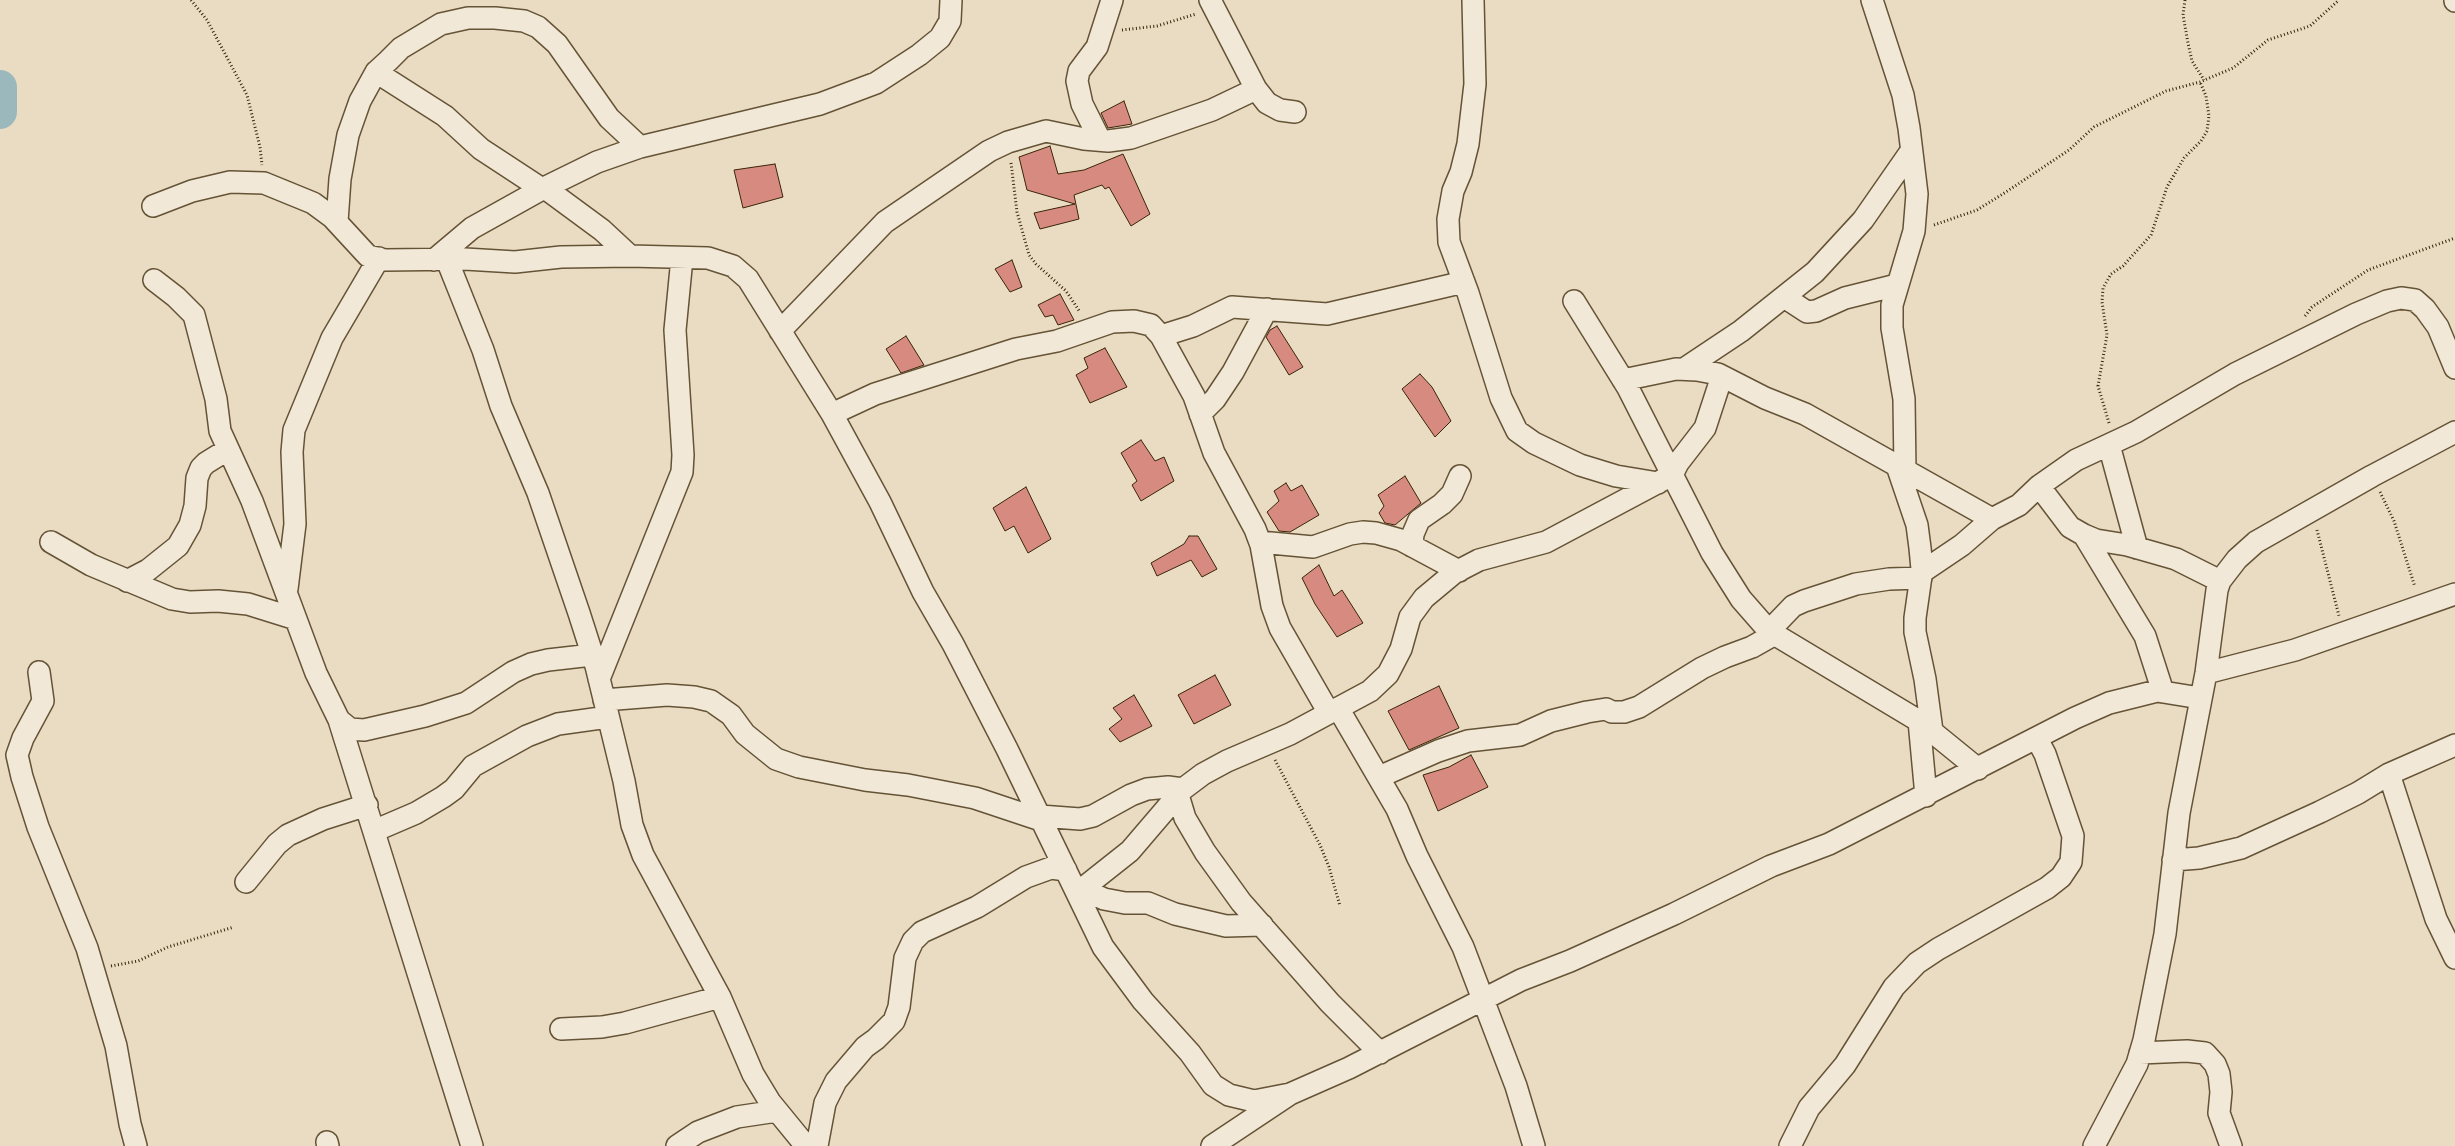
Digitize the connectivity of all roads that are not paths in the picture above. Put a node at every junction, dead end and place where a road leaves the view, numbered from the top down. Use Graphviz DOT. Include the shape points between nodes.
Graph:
graph roads {
  1 [pos="951,0"];
  2 [pos="1112,0"];
  3 [pos="1473,0"];
  4 [pos="1872,0"];
  5 [pos="1212,4"];
  6 [pos="376,72"];
  7 [pos="1256,89"];
  8 [pos="1295,112"];
  9 [pos="1100,140"];
  10 [pos="640,147"];
  11 [pos="1911,151"];
  12 [pos="544,188"];
  13 [pos="153,206"];
  14 [pos="337,222"];
  15 [pos="630,256"];
  16 [pos="378,258"];
  17 [pos="682,258"];
  18 [pos="440,260"];
  19 [pos="154,280"];
  20 [pos="1464,282"];
  21 [pos="1897,285"];
  22 [pos="1784,297"];
  23 [pos="1574,301"];
  24 [pos="1267,309"];
  25 [pos="780,331"];
  26 [pos="1162,336"];
  27 [pos="2455,368"];
  28 [pos="1684,369"];
  29 [pos="1722,376"];
  30 [pos="1623,380"];
  31 [pos="832,414"];
  32 [pos="1200,414"];
  33 [pos="2455,432"];
  34 [pos="2112,444"];
  35 [pos="227,450"];
  36 [pos="1901,469"];
  37 [pos="1460,476"];
  38 [pos="1665,479"];
  39 [pos="2039,486"];
  40 [pos="1992,519"];
  41 [pos="2084,535"];
  42 [pos="50,542"];
  43 [pos="1260,542"];
  44 [pos="1412,546"];
  45 [pos="2137,548"];
  46 [pos="1459,570"];
  47 [pos="1922,575"];
  48 [pos="127,581"];
  49 [pos="2220,581"];
  50 [pos="286,592"];
  51 [pos="2455,594"];
  52 [pos="296,619"];
  53 [pos="1772,632"];
  54 [pos="592,655"];
  55 [pos="39,672"];
  56 [pos="2206,673"];
  57 [pos="599,680"];
  58 [pos="2163,692"];
  59 [pos="2200,698"];
  60 [pos="606,709"];
  61 [pos="1334,711"];
  62 [pos="339,720"];
  63 [pos="1925,726"];
  64 [pos="2037,739"];
  65 [pos="2455,745"];
  66 [pos="1978,768"];
  67 [pos="2389,774"];
  68 [pos="1379,777"];
  69 [pos="1180,792"];
  70 [pos="1926,796"];
  71 [pos="367,806"];
  72 [pos="1041,818"];
  73 [pos="374,831"];
  74 [pos="2173,860"];
  75 [pos="1066,870"];
  76 [pos="246,882"];
  77 [pos="1080,891"];
  78 [pos="1262,925"];
  79 [pos="2455,958"];
  80 [pos="720,997"];
  81 [pos="1483,1000"];
  82 [pos="561,1029"];
  83 [pos="1380,1053"];
  84 [pos="2140,1053"];
  85 [pos="1290,1094"];
  86 [pos="777,1111"];
  87 [pos="136,1146"];
  88 [pos="472,1146"];
  89 [pos="678,1146"];
  90 [pos="806,1146"];
  91 [pos="817,1146"];
  92 [pos="1212,1146"];
  93 [pos="1534,1146"];
  94 [pos="1790,1146"];
  95 [pos="2094,1146"];
  96 [pos="2231,1146"];
  1 -- 10 [label="street" via="950,21 940,38 919,56 876,83 820,104"];
  2 -- 9 [label="street" via="1097,47 1079,71 1077,81 1082,104"];
  3 -- 20 [label="street" via="1475,84 1468,144 1448,219 1449,242"];
  4 -- 11 [label="street" via="1903,95"];
  5 -- 7 [label="street"];
  6 -- 10 [label="street" via="401,48 441,24 468,18 524,21 538,27 557,44 609,118"];
  6 -- 12 [label="street" via="445,116 481,148"];
  6 -- 14 [label="street" via="360,101 348,135"];
  7 -- 8 [label="street" via="1268,103 1280,110"];
  7 -- 9 [label="street" via="1212,110 1132,138"];
  9 -- 25 [label="street" via="1046,131 1008,142 972,161 884,222"];
  10 -- 12 [label="street" via="598,162"];
  11 -- 21 [label="street" via="1917,194 1914,231"];
  11 -- 22 [label="street" via="1843,243"];
  12 -- 15 [label="street" via="602,230"];
  12 -- 18 [label="street" via="472,228"];
  13 -- 14 [label="street" via="192,191 230,182 264,183 313,203"];
  14 -- 16 [label="street" via="368,256"];
  15 -- 17 [label="street"];
  15 -- 18 [label="street" via="561,257 515,262"];
  16 -- 18 [label="street"];
  16 -- 50 [label="street" via="332,338 298,414 292,452 295,524"];
  17 -- 25 [label="street" via="708,258 733,266 748,280"];
  17 -- 57 [label="street" via="675,330 682,472"];
  18 -- 54 [label="street" via="483,350 501,406 538,493"];
  19 -- 35 [label="street" via="194,315"];
  20 -- 24 [label="street" via="1327,314"];
  20 -- 38 [label="street" via="1501,398 1517,431 1580,465 1616,476"];
  21 -- 22 [label="street" via="1807,312"];
  21 -- 36 [label="street" via="1892,305 1892,328 1904,399"];
  22 -- 28 [label="street"];
  23 -- 30 [label="street"];
  24 -- 26 [label="street" via="1232,307 1193,326"];
  24 -- 32 [label="street" via="1237,365 1215,399"];
  25 -- 31 [label="street"];
  26 -- 31 [label="street" via="1151,325 1134,321 1112,322 875,394"];
  26 -- 32 [label="street"];
  27 -- 34 [label="street" via="2438,327 2425,309 2415,300 2386,301 2235,374"];
  28 -- 29 [label="street"];
  28 -- 30 [label="street"];
  29 -- 36 [label="street" via="1805,414"];
  29 -- 38 [label="street" via="1706,428"];
  30 -- 38 [label="street"];
  31 -- 72 [label="street"];
  32 -- 43 [label="street" via="1214,453"];
  33 -- 49 [label="street" via="2256,542"];
  34 -- 39 [label="street" via="2076,460"];
  34 -- 45 [label="street"];
  35 -- 48 [label="street" via="201,468 190,525 178,546 148,570"];
  35 -- 50 [label="street" via="252,501"];
  36 -- 40 [label="street"];
  36 -- 47 [label="street" via="1917,525"];
  37 -- 44 [label="street" via="1452,494 1419,520"];
  38 -- 46 [label="street" via="1546,542 1494,554"];
  38 -- 53 [label="street" via="1736,592"];
  39 -- 40 [label="street" via="2019,506"];
  39 -- 41 [label="street" via="2070,527"];
  40 -- 47 [label="street"];
  41 -- 45 [label="street"];
  41 -- 58 [label="street" via="2145,636"];
  42 -- 48 [label="street" via="91,566"];
  43 -- 44 [label="street" via="1313,547 1362,532 1401,540"];
  43 -- 61 [label="street" via="1272,606 1280,628"];
  44 -- 46 [label="street"];
  45 -- 49 [label="street" via="2176,558"];
  46 -- 61 [label="street" via="1424,598 1410,617 1401,649 1388,674 1370,692"];
  47 -- 53 [label="street" via="1856,584 1804,601 1793,606"];
  47 -- 63 [label="street" via="1915,618 1925,679"];
  48 -- 52 [label="street" via="172,599 248,604"];
  49 -- 56 [label="street"];
  50 -- 52 [label="street"];
  51 -- 56 [label="street" via="2295,650"];
  52 -- 62 [label="street" via="316,673"];
  53 -- 63 [label="street"];
  53 -- 68 [label="street" via="1752,647 1702,668 1639,707 1624,712 1587,712 1551,721 1520,735 1468,741 1438,750"];
  54 -- 57 [label="street"];
  54 -- 62 [label="street" via="530,664 466,703 425,716 364,730 350,729"];
  55 -- 87 [label="street" via="43,701 17,755 38,826 94,972 116,1046"];
  56 -- 59 [label="street"];
  57 -- 60 [label="street"];
  58 -- 59 [label="street"];
  58 -- 64 [label="street" via="2109,703"];
  59 -- 74 [label="street"];
  60 -- 72 [label="street" via="666,695 710,701 732,715 746,734 776,759 865,780 975,798"];
  60 -- 73 [label="street" via="527,736 473,766 454,789 442,797 416,813"];
  60 -- 80 [label="street" via="632,825 643,855"];
  61 -- 68 [label="street"];
  61 -- 69 [label="street" via="1219,765"];
  62 -- 71 [label="street"];
  63 -- 66 [label="street"];
  63 -- 70 [label="street"];
  64 -- 66 [label="street"];
  64 -- 94 [label="street" via="2073,836 2071,862 2061,877 2047,888 1917,963 1894,987 1845,1065 1809,1108"];
  65 -- 67 [label="street"];
  66 -- 70 [label="street"];
  67 -- 74 [label="street" via="2320,812 2241,848 2199,858"];
  67 -- 79 [label="street" via="2436,919"];
  68 -- 81 [label="street" via="1463,947"];
  69 -- 72 [label="street" via="1168,787 1147,789 1093,816"];
  69 -- 77 [label="street" via="1130,852"];
  69 -- 78 [label="street" via="1185,818 1205,852"];
  70 -- 81 [label="street" via="1829,844 1771,866 1674,914 1521,980"];
  71 -- 73 [label="street"];
  71 -- 76 [label="street" via="323,819 288,835"];
  72 -- 75 [label="street"];
  73 -- 88 [label="street"];
  74 -- 84 [label="street" via="2165,934"];
  75 -- 77 [label="street"];
  75 -- 91 [label="street" via="1051,868 1026,877 977,907 922,932 913,941 905,958 899,1007 894,1021 859,1053 836,1081 825,1103"];
  77 -- 78 [label="street" via="1124,903 1148,903 1175,914 1226,926"];
  77 -- 85 [label="street" via="1103,947 1213,1085 1230,1096 1254,1101"];
  78 -- 83 [label="street" via="1330,1003"];
  80 -- 82 [label="street" via="625,1024"];
  80 -- 86 [label="street" via="753,1074"];
  81 -- 83 [label="street"];
  81 -- 93 [label="street" via="1516,1086"];
  83 -- 85 [label="street"];
  84 -- 95 [label="street"];
  84 -- 96 [label="street" via="2187,1050 2205,1053 2219,1074 2219,1113"];
  85 -- 92 [label="street"];
  86 -- 89 [label="street" via="737,1117 698,1132"];
  86 -- 90 [label="street"];
}
